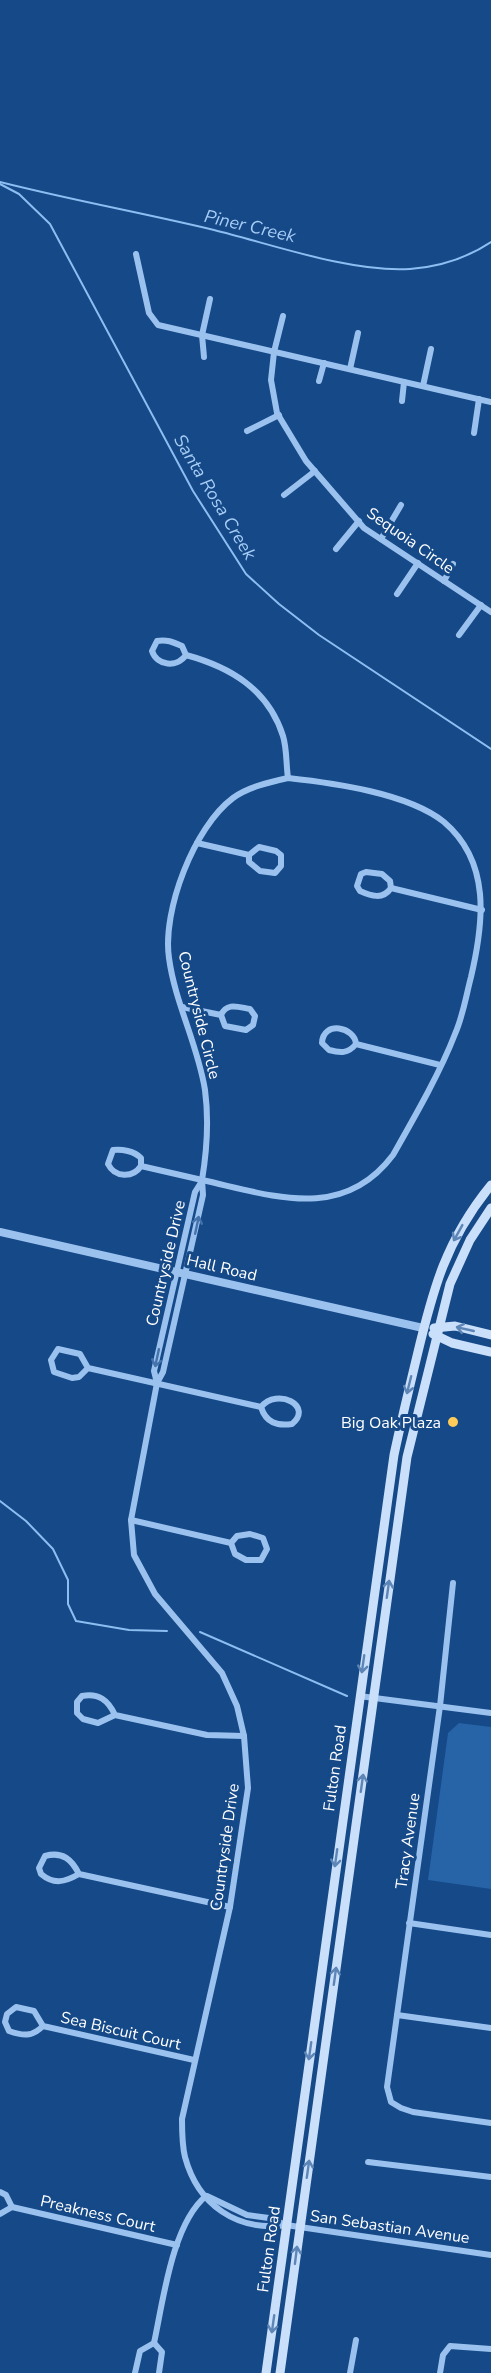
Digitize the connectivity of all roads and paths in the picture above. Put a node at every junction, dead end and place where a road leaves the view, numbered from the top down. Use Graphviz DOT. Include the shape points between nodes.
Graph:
graph roads {
  1 [pos="136,254"];
  2 [pos="210,299"];
  3 [pos="284,316"];
  4 [pos="358,333"];
  5 [pos="202,335"];
  6 [pos="430,349"];
  7 [pos="274,352"];
  8 [pos="204,357"];
  9 [pos="324,363"];
  10 [pos="350,369"];
  11 [pos="319,381"];
  12 [pos="404,381"];
  13 [pos="423,386"];
  14 [pos="479,399"];
  15 [pos="402,400"];
  16 [pos="491,402"];
  17 [pos="279,415"];
  18 [pos="247,431"];
  19 [pos="474,433"];
  20 [pos="315,471"];
  21 [pos="285,495"];
  22 [pos="401,505"];
  23 [pos="359,521"];
  24 [pos="381,539"];
  25 [pos="336,549"];
  26 [pos="418,563"];
  27 [pos="453,564"];
  28 [pos="444,581"];
  29 [pos="398,594"];
  30 [pos="481,605"];
  31 [pos="491,612"];
  32 [pos="459,635"];
  33 [pos="186,655"];
  34 [pos="288,778"];
  35 [pos="197,843"];
  36 [pos="249,855"];
  37 [pos="391,888"];
  38 [pos="482,910"];
  39 [pos="182,1007"];
  40 [pos="221,1015"];
  41 [pos="356,1044"];
  42 [pos="440,1065"];
  43 [pos="141,1166"];
  44 [pos="202,1180"];
  45 [pos="491,1185"];
  46 [pos="491,1208"];
  47 [pos="0,1232"];
  48 [pos="176,1272"];
  49 [pos="186,1274"];
  50 [pos="423,1328"];
  51 [pos="437,1331"];
  52 [pos="491,1335"];
  53 [pos="491,1352"];
  54 [pos="88,1368"];
  55 [pos="157,1383"];
  56 [pos="261,1407"];
  57 [pos="131,1520"];
  58 [pos="231,1543"];
  59 [pos="453,1582"];
  60 [pos="359,1696"];
  61 [pos="374,1698"];
  62 [pos="440,1706"];
  63 [pos="491,1713"];
  64 [pos="115,1715"];
  65 [pos="244,1736"];
  66 [pos="80,1874"];
  67 [pos="230,1907"];
  68 [pos="409,1923"];
  69 [pos="491,1935"];
  70 [pos="397,2015"];
  71 [pos="43,2026"];
  72 [pos="491,2028"];
  73 [pos="194,2060"];
  74 [pos="491,2123"];
  75 [pos="368,2162"];
  76 [pos="491,2176"];
  77 [pos="0,2192"];
  78 [pos="206,2196"];
  79 [pos="12,2207"];
  80 [pos="0,2214"];
  81 [pos="247,2214"];
  82 [pos="244,2223"];
  83 [pos="286,2225"];
  84 [pos="300,2227"];
  85 [pos="177,2245"];
  86 [pos="491,2255"];
  87 [pos="356,2340"];
  88 [pos="154,2343"];
  89 [pos="491,2349"];
  90 [pos="135,2373"];
  91 [pos="159,2373"];
  92 [pos="266,2373"];
  93 [pos="280,2373"];
  94 [pos="350,2373"];
  95 [pos="440,2373"];
  1 -- 5 [label="street" via="149,313 158,325"];
  2 -- 5 [label="street"];
  3 -- 7 [label="street, Sequoia Circle"];
  4 -- 10 [label="street"];
  5 -- 7 [label="street"];
  5 -- 8 [label="street"];
  6 -- 13 [label="street"];
  7 -- 9 [label="street"];
  7 -- 17 [label="street, Sequoia Circle" via="271,380"];
  9 -- 10 [label="street"];
  9 -- 11 [label="street"];
  10 -- 12 [label="street"];
  12 -- 13 [label="street"];
  12 -- 15 [label="street"];
  13 -- 14 [label="street"];
  14 -- 16 [label="street"];
  14 -- 19 [label="street"];
  17 -- 18 [label="street"];
  17 -- 20 [label="street, Sequoia Circle"];
  20 -- 21 [label="street"];
  20 -- 23 [label="street, Sequoia Circle"];
  22 -- 24 [label="street"];
  23 -- 24 [label="street, Sequoia Circle"];
  23 -- 25 [label="street"];
  24 -- 26 [label="street, Sequoia Circle"];
  26 -- 28 [label="street, Sequoia Circle"];
  26 -- 29 [label="street"];
  27 -- 28 [label="street"];
  28 -- 30 [label="street, Sequoia Circle"];
  30 -- 31 [label="street, Sequoia Circle"];
  30 -- 32 [label="street"];
  33 -- 33 [label="street" via="182,646 164,639 157,641 152,651 160,662 173,664"];
  33 -- 34 [label="street" via="227,669 267,704 283,737"];
  34 -- 35 [label="street, Countryside Circle" via="233,798 216,814"];
  34 -- 38 [label="street, Countryside Circle" via="411,802 444,822 469,851 483,896"];
  35 -- 36 [label="street"];
  35 -- 39 [label="street, Countryside Circle" via="179,885 168,933 168,956"];
  36 -- 36 [label="street" via="249,862 260,871 275,873 283,861 276,851 259,847"];
  37 -- 37 [label="street" via="386,876 366,872 361,874 357,886 360,891 381,897"];
  37 -- 38 [label="street"];
  38 -- 42 [label="street, Countryside Circle" via="481,936 466,997 456,1032"];
  39 -- 40 [label="street"];
  39 -- 44 [label="street, Countryside Circle" via="204,1088 208,1119"];
  40 -- 40 [label="street" via="225,1026 246,1030 253,1025 255,1016 250,1009 229,1006"];
  41 -- 41 [label="street" via="350,1032 331,1029 322,1035 328,1050 344,1053"];
  41 -- 42 [label="street"];
  42 -- 44 [label="street, Countryside Circle" via="393,1155 377,1173 352,1188 307,1201"];
  43 -- 43 [label="street" via="137,1154 119,1149 113,1150 108,1164 117,1173 131,1175"];
  43 -- 44 [label="street"];
  44 -- 48 [label="street, Countryside Drive" via="195,1192"];
  49 -- 44 [label="street, Countryside Drive, one-way" via="203,1195"];
  45 -- 50 [label="main road, Fulton Road, one-way" via="448,1253"];
  46 -- 51 [label="main road, Fulton Road" via="459,1262"];
  47 -- 48 [label="street, Hall Road"];
  48 -- 49 [label="street, Hall Road"];
  48 -- 55 [label="street, Countryside Drive, one-way" via="154,1371"];
  49 -- 50 [label="street, Hall Road"];
  49 -- 55 [label="street, Countryside Drive"];
  50 -- 51 [label="main road"];
  50 -- 60 [label="main road, Fulton Road, one-way" via="391,1472"];
  52 -- 51 [label="main road, one-way" via="455,1326"];
  51 -- 53 [label="main road" via="452,1343"];
  61 -- 51 [label="main road, Fulton Road, one-way" via="404,1474"];
  54 -- 54 [label="street" via="80,1354 72,1351 58,1349 51,1360 54,1372 62,1376 79,1377"];
  54 -- 55 [label="street"];
  55 -- 56 [label="street"];
  55 -- 57 [label="street, Countryside Drive"];
  56 -- 56 [label="street" via="271,1422 292,1424 298,1415 296,1404 281,1399 271,1399"];
  57 -- 58 [label="street"];
  57 -- 65 [label="street, Countryside Drive" via="134,1555 155,1594 222,1673 237,1706"];
  58 -- 58 [label="street" via="238,1557 257,1562 265,1557 263,1538 237,1536"];
  59 -- 62 [label="street, Tracy Avenue"];
  60 -- 61 [label="street"];
  60 -- 83 [label="main road, Fulton Road, one-way"];
  61 -- 62 [label="street"];
  84 -- 61 [label="main road, Fulton Road, one-way"];
  62 -- 63 [label="street"];
  62 -- 68 [label="street, Tracy Avenue"];
  64 -- 64 [label="street" via="106,1700 97,1696 82,1696 77,1702 77,1713 83,1719 98,1723"];
  64 -- 65 [label="street" via="207,1735"];
  65 -- 67 [label="street, Countryside Drive" via="248,1788"];
  66 -- 66 [label="street" via="66,1856 45,1856 39,1868 46,1879 58,1882"];
  66 -- 67 [label="street"];
  67 -- 73 [label="street, Countryside Drive"];
  68 -- 69 [label="street"];
  68 -- 70 [label="street, Tracy Avenue"];
  70 -- 72 [label="street"];
  70 -- 74 [label="street, Tracy Avenue" via="387,2087 391,2102 413,2112"];
  71 -- 71 [label="street, Sea Biscuit Court" via="34,2011 16,2007 7,2014 5,2022 9,2031 26,2036"];
  71 -- 73 [label="street, Sea Biscuit Court"];
  73 -- 78 [label="street, Countryside Drive" via="182,2119 184,2155"];
  75 -- 76 [label="street"];
  77 -- 79 [label="street"];
  78 -- 81 [label="street"];
  78 -- 82 [label="street, Countryside Drive" via="221,2213"];
  78 -- 85 [label="street" via="188,2216"];
  79 -- 80 [label="street"];
  79 -- 85 [label="street, Preakness Court"];
  81 -- 82 [label="street"];
  81 -- 83 [label="street"];
  82 -- 83 [label="street, Countryside Drive"];
  83 -- 84 [label="street, San Sebastian Avenue"];
  83 -- 92 [label="main road, Fulton Road, one-way"];
  84 -- 86 [label="street, San Sebastian Avenue"];
  93 -- 84 [label="main road, Fulton Road, one-way"];
  85 -- 88 [label="street"];
  87 -- 94 [label="street"];
  88 -- 90 [label="street" via="140,2351"];
  88 -- 91 [label="street" via="162,2352"];
  89 -- 95 [label="street" via="450,2346 443,2355"];
}
